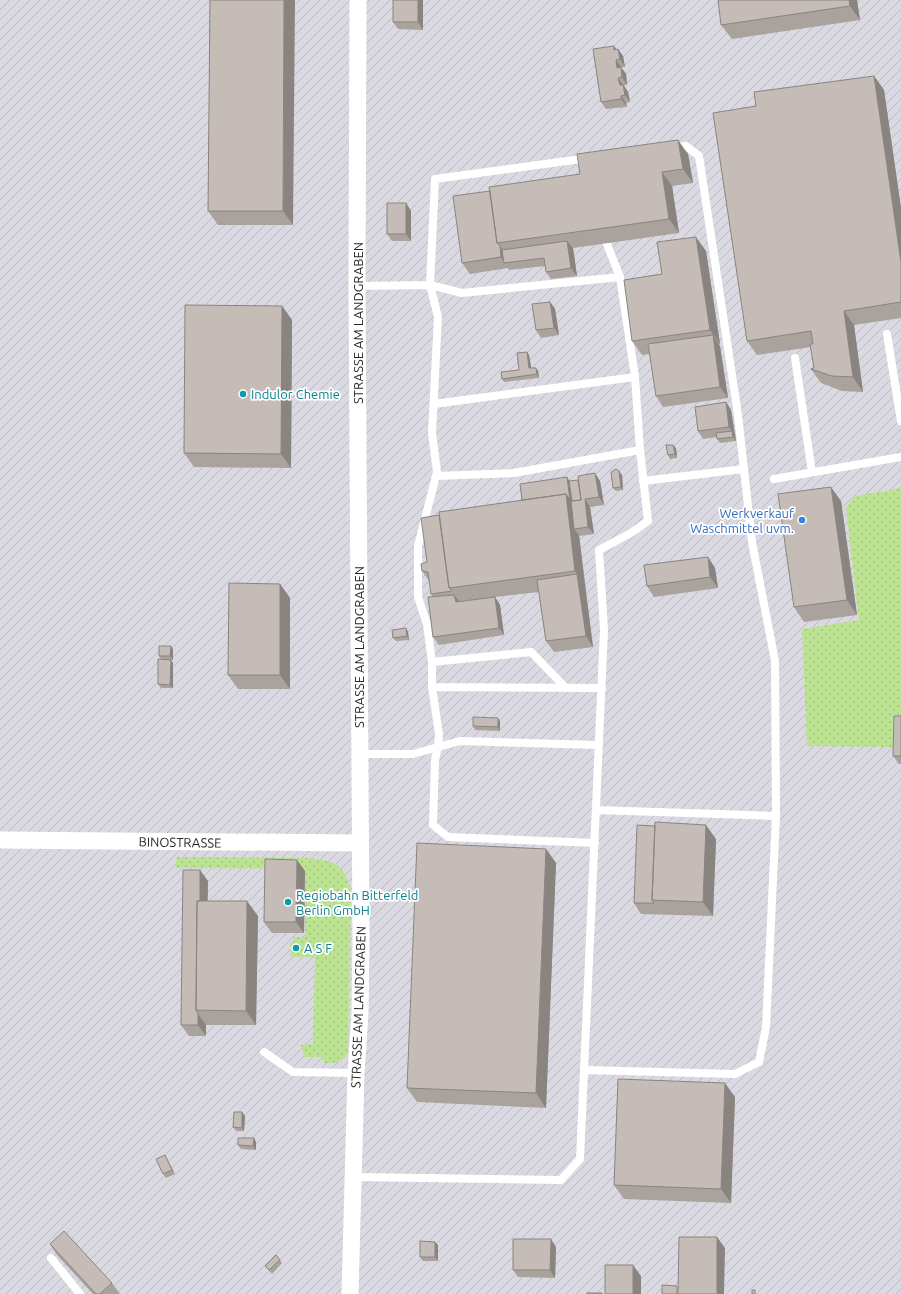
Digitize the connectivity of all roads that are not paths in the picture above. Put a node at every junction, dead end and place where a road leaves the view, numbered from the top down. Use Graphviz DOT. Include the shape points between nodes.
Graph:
graph roads {
  1 [pos="358,0"];
  2 [pos="663,149"];
  3 [pos="600,157"];
  4 [pos="598,223"];
  5 [pos="620,277"];
  6 [pos="430,285"];
  7 [pos="357,286"];
  8 [pos="887,334"];
  9 [pos="794,358"];
  10 [pos="635,377"];
  11 [pos="434,404"];
  12 [pos="901,421"];
  13 [pos="640,450"];
  14 [pos="901,457"];
  15 [pos="744,469"];
  16 [pos="812,472"];
  17 [pos="436,476"];
  18 [pos="774,478"];
  19 [pos="644,481"];
  20 [pos="432,662"];
  21 [pos="432,687"];
  22 [pos="566,688"];
  23 [pos="602,688"];
  24 [pos="599,745"];
  25 [pos="438,747"];
  26 [pos="359,754"];
  27 [pos="596,810"];
  28 [pos="776,816"];
  29 [pos="0,840"];
  30 [pos="595,842"];
  31 [pos="359,843"];
  32 [pos="264,1052"];
  33 [pos="584,1070"];
  34 [pos="356,1072"];
  35 [pos="353,1177"];
  36 [pos="51,1258"];
  37 [pos="80,1294"];
  38 [pos="350,1294"];
  1 -- 7 [label="street, STRASSE AM LANDGRABEN"];
  2 -- 15 [label="lane" via="686,146 699,156"];
  3 -- 6 [label="lane" via="585,163 435,179"];
  4 -- 5 [label="lane"];
  5 -- 6 [label="lane" via="462,293"];
  5 -- 10 [label="lane"];
  6 -- 7 [label="lane"];
  6 -- 11 [label="lane" via="438,317"];
  7 -- 26 [label="street, STRASSE AM LANDGRABEN"];
  8 -- 12 [label="lane"];
  9 -- 16 [label="lane"];
  10 -- 11 [label="lane"];
  10 -- 13 [label="lane"];
  11 -- 17 [label="lane" via="432,433"];
  13 -- 17 [label="lane" via="514,473"];
  13 -- 19 [label="lane"];
  14 -- 16 [label="lane"];
  15 -- 19 [label="lane"];
  15 -- 28 [label="lane" via="752,542 775,661"];
  16 -- 18 [label="lane"];
  17 -- 20 [label="lane" via="418,546 418,597 427,624"];
  19 -- 23 [label="lane" via="648,520 631,533 599,550 604,630"];
  20 -- 21 [label="lane"];
  20 -- 22 [label="lane" via="531,652"];
  21 -- 22 [label="lane"];
  21 -- 25 [label="lane" via="439,734"];
  22 -- 23 [label="lane"];
  23 -- 24 [label="lane"];
  24 -- 25 [label="lane" via="460,741"];
  24 -- 27 [label="lane"];
  25 -- 26 [label="lane" via="413,754"];
  25 -- 30 [label="lane" via="435,760 433,825 448,837"];
  26 -- 31 [label="street, STRASSE AM LANDGRABEN"];
  27 -- 28 [label="lane"];
  27 -- 30 [label="lane"];
  28 -- 33 [label="lane" via="766,1027 759,1062 735,1074"];
  29 -- 31 [label="street, BINOSTRASSE"];
  30 -- 33 [label="lane"];
  31 -- 34 [label="street, STRASSE AM LANDGRABEN" via="360,1014"];
  32 -- 34 [label="lane" via="293,1072"];
  33 -- 35 [label="lane" via="580,1159 561,1180"];
  34 -- 35 [label="street, STRASSE AM LANDGRABEN"];
  35 -- 38 [label="street, STRASSE AM LANDGRABEN"];
  36 -- 37 [label="lane"];
}
